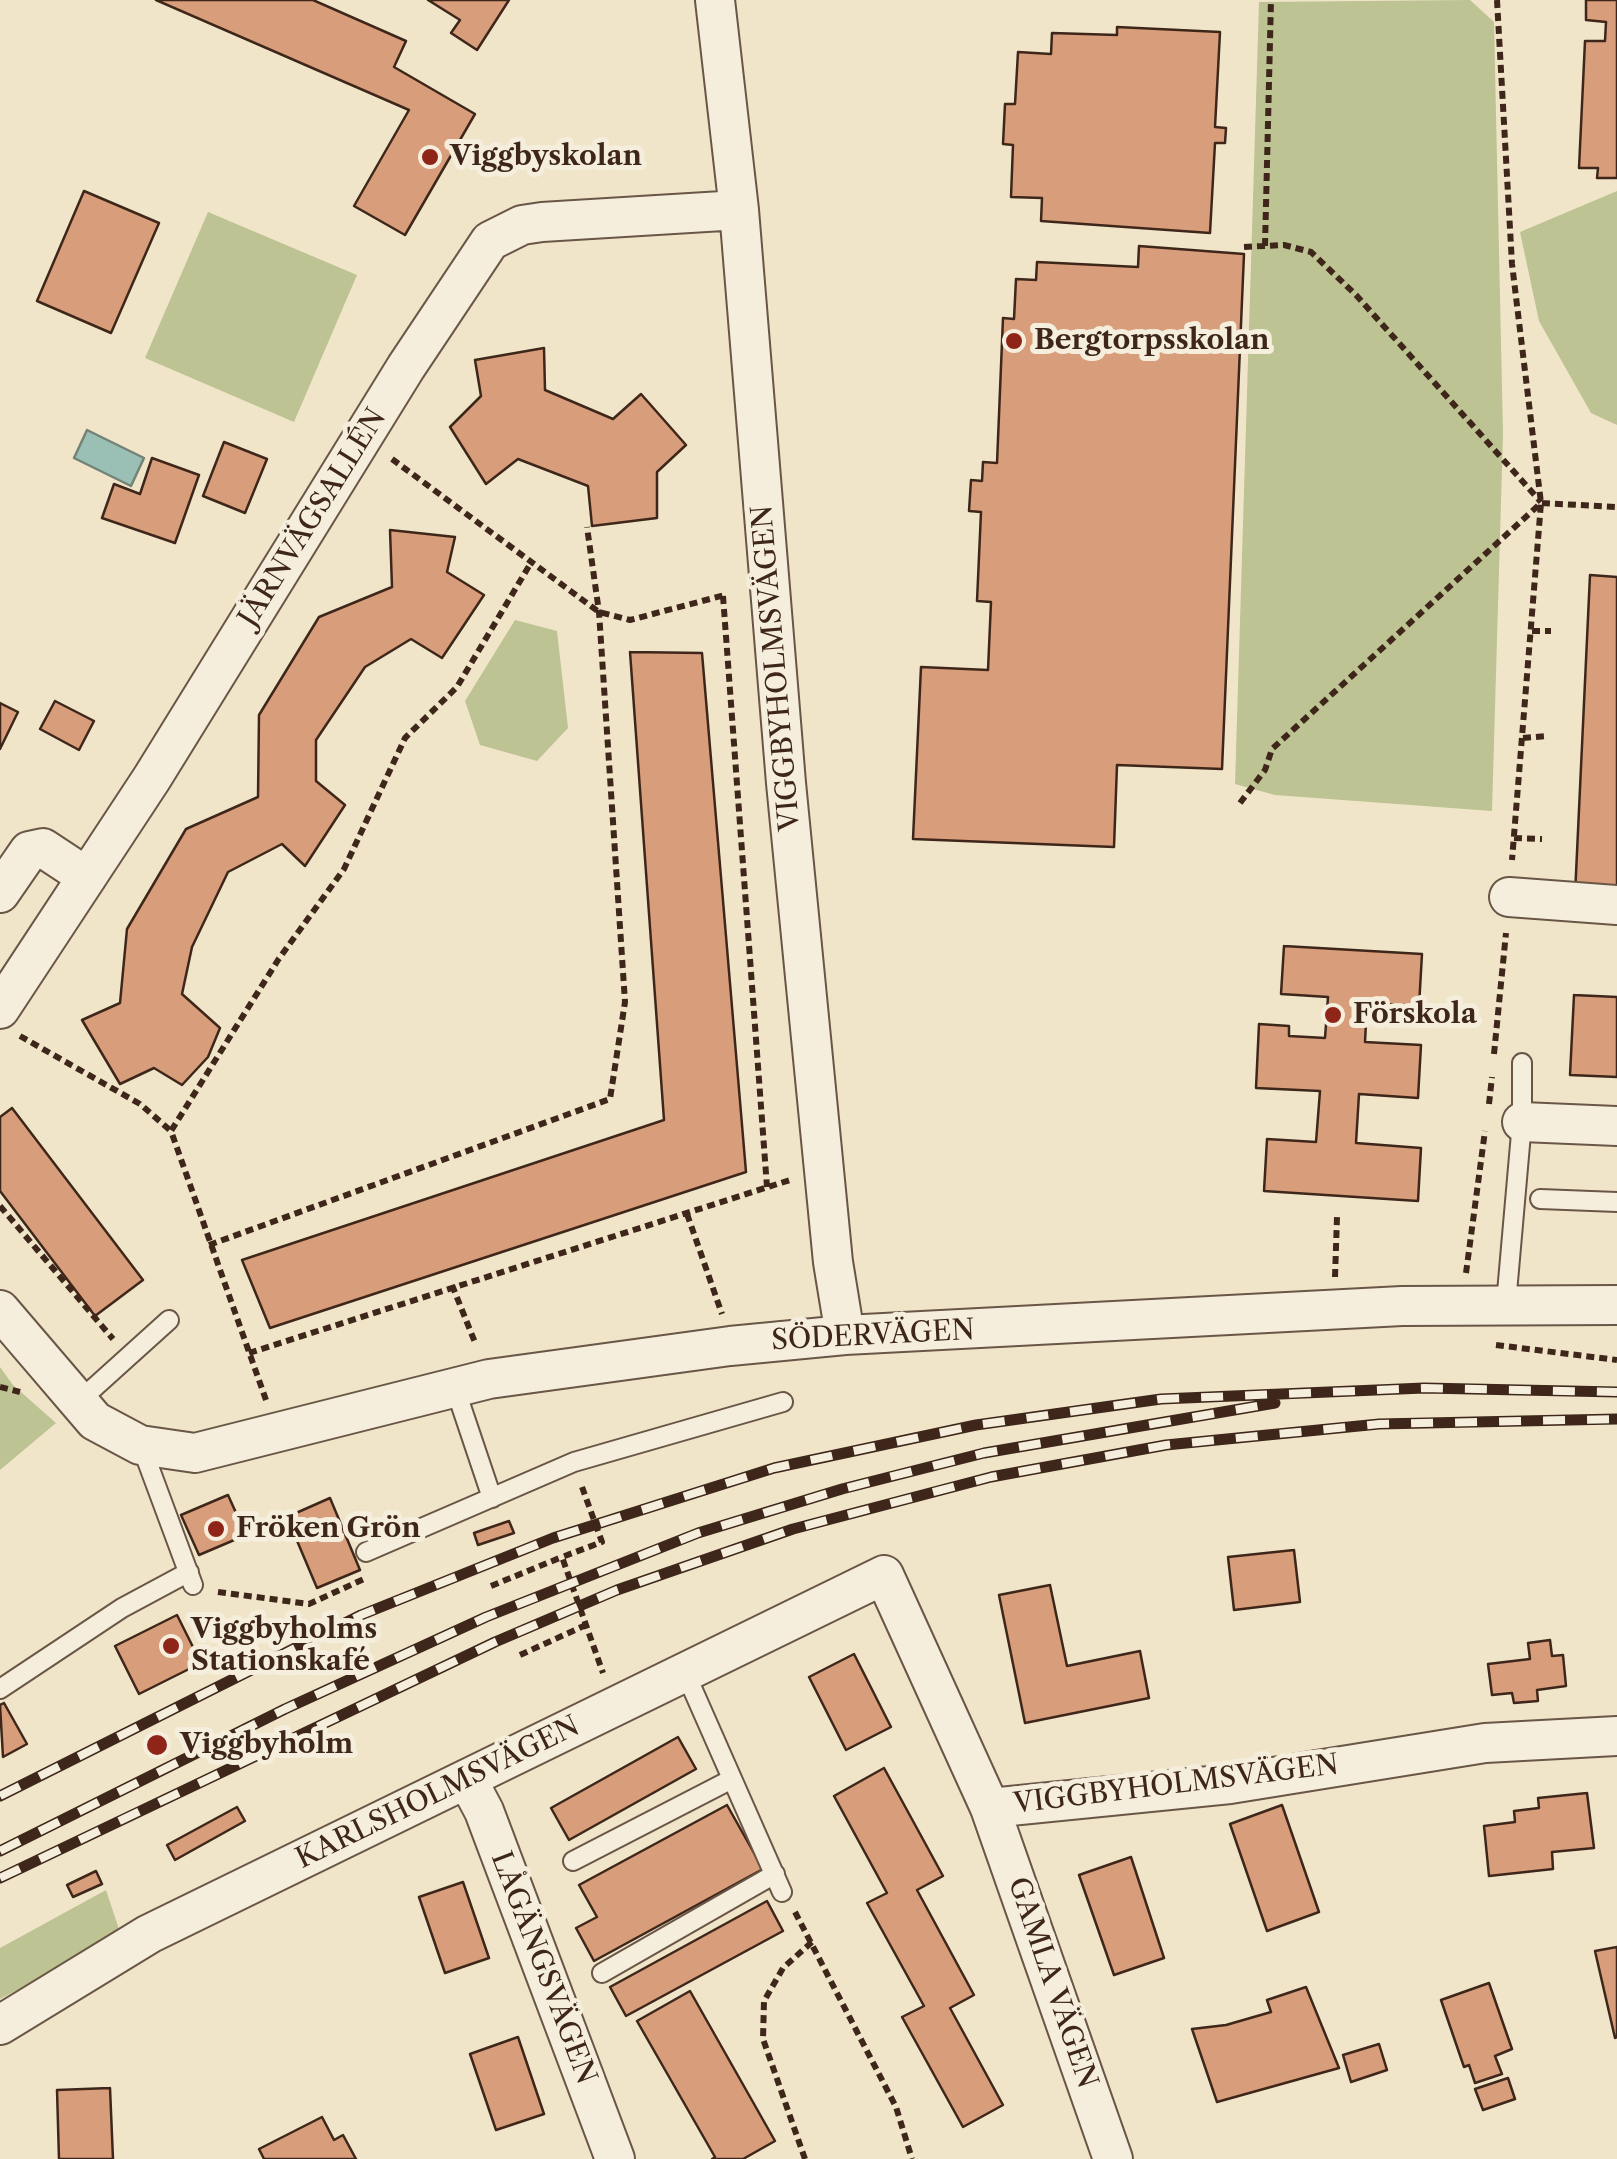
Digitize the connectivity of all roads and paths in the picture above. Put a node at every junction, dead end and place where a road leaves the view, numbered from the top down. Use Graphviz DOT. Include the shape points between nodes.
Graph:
graph roads {
  1 [pos="715,0"];
  2 [pos="1271,0"];
  3 [pos="1498,0"];
  4 [pos="739,210"];
  5 [pos="1265,246"];
  6 [pos="1244,247"];
  7 [pos="364,438"];
  8 [pos="1542,503"];
  9 [pos="1617,507"];
  10 [pos="588,527"];
  11 [pos="532,561"];
  12 [pos="768,579"];
  13 [pos="723,596"];
  14 [pos="599,612"];
  15 [pos="1534,615"];
  16 [pos="1532,631"];
  17 [pos="1551,631"];
  18 [pos="1546,736"];
  19 [pos="1523,738"];
  20 [pos="1240,804"];
  21 [pos="1514,838"];
  22 [pos="1542,839"];
  23 [pos="87,877"];
  24 [pos="0,893"];
  25 [pos="1509,898"];
  26 [pos="1617,905"];
  27 [pos="8,1022"];
  28 [pos="1522,1063"];
  29 [pos="1505,1119"];
  30 [pos="1617,1126"];
  31 [pos="170,1131"];
  32 [pos="824,1170"];
  33 [pos="767,1187"];
  34 [pos="1540,1199"];
  35 [pos="1617,1202"];
  36 [pos="0,1206"];
  37 [pos="1337,1217"];
  38 [pos="208,1245"];
  39 [pos="1336,1278"];
  40 [pos="452,1285"];
  41 [pos="1506,1304"];
  42 [pos="1462,1305"];
  43 [pos="1617,1305"];
  44 [pos="0,1310"];
  45 [pos="169,1320"];
  46 [pos="845,1335"];
  47 [pos="1493,1345"];
  48 [pos="248,1353"];
  49 [pos="127,1356"];
  50 [pos="1617,1360"];
  51 [pos="472,1383"];
  52 [pos="77,1402"];
  53 [pos="783,1402"];
  54 [pos="278,1432"];
  55 [pos="140,1445"];
  56 [pos="574,1462"];
  57 [pos="492,1498"];
  58 [pos="366,1552"];
  59 [pos="562,1557"];
  60 [pos="884,1574"];
  61 [pos="191,1579"];
  62 [pos="491,1586"];
  63 [pos="586,1625"];
  64 [pos="520,1655"];
  65 [pos="685,1672"];
  66 [pos="603,1673"];
  67 [pos="0,1689"];
  68 [pos="1617,1736"];
  69 [pos="467,1779"];
  70 [pos="732,1779"];
  71 [pos="990,1808"];
  72 [pos="573,1861"];
  73 [pos="778,1883"];
  74 [pos="813,1941"];
  75 [pos="602,1973"];
  76 [pos="0,2024"];
  77 [pos="616,2159"];
  78 [pos="806,2159"];
  79 [pos="912,2159"];
  80 [pos="1113,2159"];
  1 -- 4 [label="street, VIGGBYHOLMSVÄGEN"];
  2 -- 5 [label="path"];
  3 -- 8 [label="path" via="1512,264"];
  4 -- 7 [label="street, JÄRNVÄGSALLÉN" via="542,222 490,241"];
  4 -- 12 [label="street, VIGGBYHOLMSVÄGEN"];
  5 -- 6 [label="path"];
  5 -- 8 [label="path" via="1311,252"];
  7 -- 11 [label="path"];
  7 -- 23 [label="street, JÄRNVÄGSALLÉN"];
  8 -- 9 [label="path"];
  8 -- 15 [label="path"];
  8 -- 20 [label="path" via="1272,749"];
  10 -- 14 [label="path"];
  11 -- 14 [label="path"];
  11 -- 31 [label="path" via="458,686 405,738 344,869"];
  12 -- 13 [label="path"];
  12 -- 32 [label="street, VIGGBYHOLMSVÄGEN"];
  13 -- 14 [label="path" via="630,620"];
  13 -- 33 [label="path"];
  14 -- 38 [label="path" via="625,1002 610,1099"];
  16 -- 17 [label="path"];
  18 -- 19 [label="path"];
  21 -- 22 [label="path"];
  23 -- 24 [label="street" via="43,848 29,850"];
  23 -- 27 [label="street, JÄRNVÄGSALLÉN"];
  25 -- 26 [label="street"];
  27 -- 31 [label="path" via="140,1104"];
  28 -- 29 [label="lane"];
  29 -- 30 [label="street"];
  29 -- 41 [label="lane"];
  29 -- 42 [label="path"];
  31 -- 38 [label="path"];
  32 -- 33 [label="path"];
  32 -- 46 [label="street, VIGGBYHOLMSVÄGEN"];
  33 -- 40 [label="path"];
  34 -- 35 [label="lane"];
  36 -- 49 [label="path"];
  37 -- 39 [label="path"];
  38 -- 48 [label="path"];
  40 -- 48 [label="path"];
  40 -- 51 [label="path"];
  41 -- 42 [label="street, SÖDERVÄGEN"];
  41 -- 43 [label="street, SÖDERVÄGEN"];
  42 -- 46 [label="street, SÖDERVÄGEN"];
  44 -- 52 [label="street, SÖDERVÄGEN"];
  45 -- 49 [label="lane"];
  46 -- 51 [label="street, SÖDERVÄGEN"];
  47 -- 50 [label="path"];
  48 -- 54 [label="path"];
  49 -- 52 [label="lane"];
  51 -- 54 [label="street, SÖDERVÄGEN"];
  51 -- 57 [label="lane"];
  52 -- 55 [label="street, SÖDERVÄGEN" via="95,1421"];
  53 -- 56 [label="lane"];
  54 -- 55 [label="street, SÖDERVÄGEN" via="195,1453"];
  55 -- 61 [label="lane"];
  56 -- 57 [label="lane"];
  56 -- 59 [label="path" via="602,1542"];
  57 -- 58 [label="lane"];
  58 -- 61 [label="path" via="367,1577 309,1604"];
  59 -- 62 [label="path"];
  59 -- 63 [label="path"];
  60 -- 65 [label="street, KARLSHOLMSVÄGEN"];
  60 -- 71 [label="street, VIGGBYHOLMSVÄGEN"];
  61 -- 67 [label="lane" via="122,1608"];
  63 -- 64 [label="path"];
  63 -- 66 [label="path"];
  65 -- 69 [label="street, KARLSHOLMSVÄGEN"];
  65 -- 70 [label="lane"];
  68 -- 71 [label="street, VIGGBYHOLMSVÄGEN" via="1485,1743 1230,1784"];
  69 -- 76 [label="street, KARLSHOLMSVÄGEN" via="149,1934"];
  69 -- 77 [label="street, LÅGÄNGSVÄGEN"];
  70 -- 72 [label="lane"];
  70 -- 73 [label="lane"];
  71 -- 80 [label="street, GAMLA VÄGEN"];
  73 -- 74 [label="path"];
  73 -- 75 [label="lane"];
  74 -- 78 [label="path" via="783,1968 764,2001 763,2039"];
  74 -- 79 [label="path" via="896,2107"];
}
